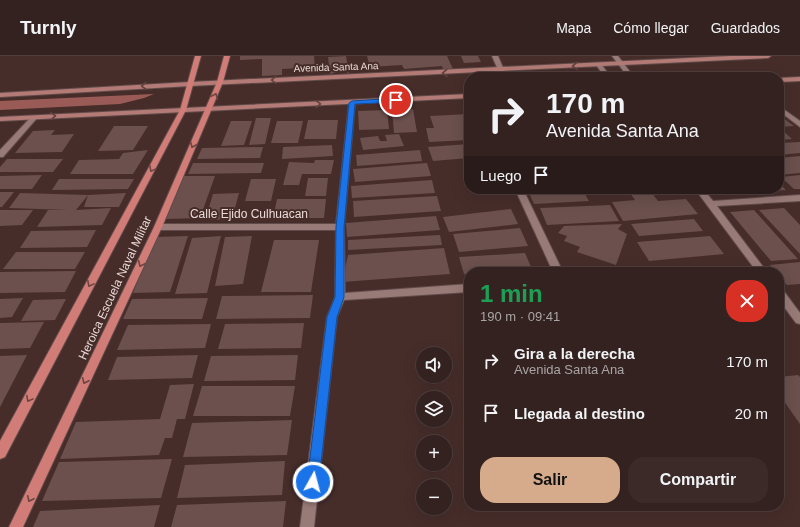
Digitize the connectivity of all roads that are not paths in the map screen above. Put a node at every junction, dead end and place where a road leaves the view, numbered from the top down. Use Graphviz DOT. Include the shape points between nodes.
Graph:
graph roads {
  1 [pos="198,56"];
  2 [pos="227,56"];
  3 [pos="496,56"];
  4 [pos="614,56"];
  5 [pos="751,56"];
  6 [pos="768,56"];
  7 [pos="621,64"];
  8 [pos="599,65"];
  9 [pos="502,70"];
  10 [pos="604,72"];
  11 [pos="627,72"];
  12 [pos="800,79"];
  13 [pos="784,80"];
  14 [pos="220,82"];
  15 [pos="190,84"];
  16 [pos="0,95"];
  17 [pos="464,96"];
  18 [pos="352,103"];
  19 [pos="209,109"];
  20 [pos="183,110"];
  21 [pos="784,112"];
  22 [pos="34,117"];
  23 [pos="0,119"];
  24 [pos="800,125"];
  25 [pos="0,154"];
  26 [pos="521,194"];
  27 [pos="703,194"];
  28 [pos="800,198"];
  29 [pos="711,204"];
  30 [pos="158,227"];
  31 [pos="340,227"];
  32 [pos="556,267"];
  33 [pos="759,267"];
  34 [pos="464,288"];
  35 [pos="340,297"];
  36 [pos="784,299"];
  37 [pos="800,320"];
  38 [pos="0,453"];
  39 [pos="16,527"];
  40 [pos="308,527"];
  1 -- 15 [label="main road, Heroica Escuela Naval Militar"];
  2 -- 14 [label="main road, Heroica Escuela Naval Militar"];
  3 -- 9 [label="street"];
  4 -- 7 [label="street"];
  5 -- 6 [label="main road, Avenida Santa Ana"];
  5 -- 7 [label="main road, Avenida Santa Ana"];
  7 -- 8 [label="main road, Avenida Santa Ana"];
  7 -- 11 [label="street"];
  8 -- 9 [label="main road, Avenida Santa Ana, one-way"];
  8 -- 10 [label="street"];
  9 -- 14 [label="main road, Avenida Santa Ana, one-way"];
  12 -- 13 [label="main road"];
  14 -- 15 [label="main road, Avenida Santa Ana"];
  19 -- 14 [label="main road, Heroica Escuela Naval Militar, one-way"];
  15 -- 16 [label="main road, Avenida Santa Ana, one-way"];
  15 -- 20 [label="main road, Heroica Escuela Naval Militar"];
  17 -- 18 [label="main road"];
  19 -- 18 [label="main road, one-way"];
  18 -- 31 [label="street"];
  19 -- 20 [label="main road"];
  19 -- 30 [label="main road, Heroica Escuela Naval Militar, one-way"];
  22 -- 20 [label="main road, one-way"];
  20 -- 38 [label="main road, Heroica Escuela Naval Militar, one-way"];
  21 -- 24 [label="street"];
  22 -- 23 [label="main road"];
  22 -- 25 [label="street"];
  26 -- 32 [label="street"];
  27 -- 29 [label="street"];
  28 -- 29 [label="street"];
  29 -- 33 [label="street"];
  30 -- 31 [label="street, Calle Ejido Culhuacan"];
  30 -- 39 [label="main road, Heroica Escuela Naval Militar, one-way"];
  31 -- 35 [label="street"];
  34 -- 35 [label="street"];
  35 -- 40 [label="street" via="332,317"];
  36 -- 37 [label="street"];
}
